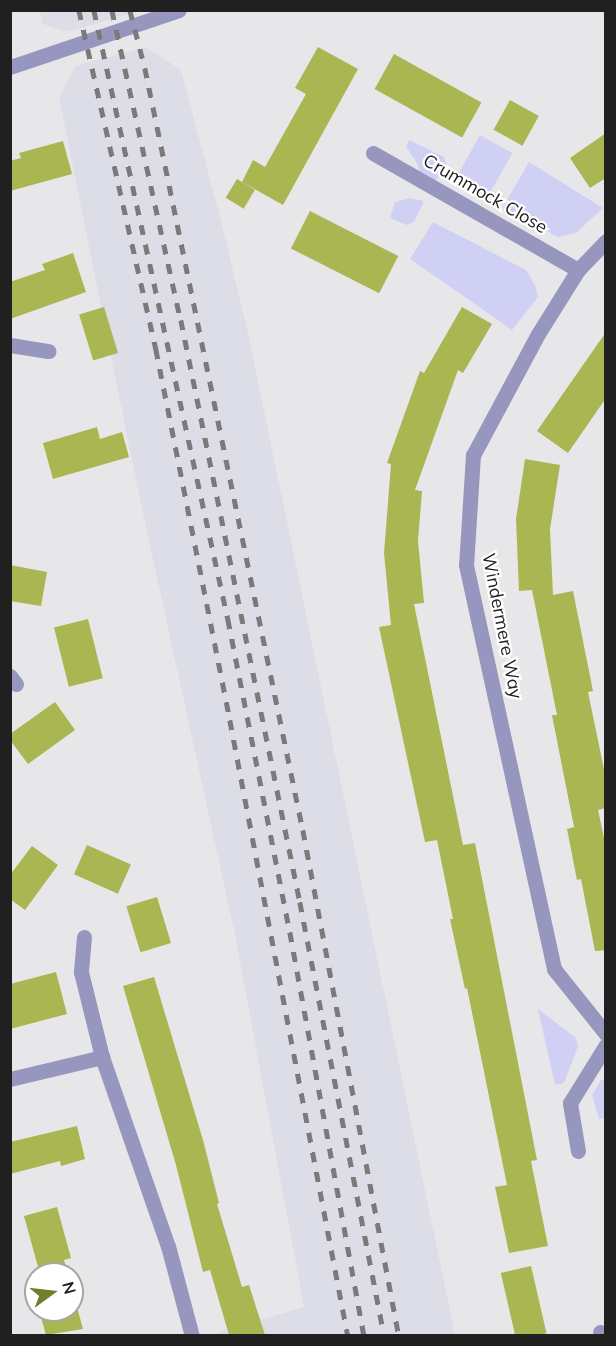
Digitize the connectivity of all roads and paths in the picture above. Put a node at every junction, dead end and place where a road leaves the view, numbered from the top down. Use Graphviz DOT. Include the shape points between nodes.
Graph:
graph roads {
  1 [pos="179,10"];
  2 [pos="10,67"];
  3 [pos="373,153"];
  4 [pos="606,241"];
  5 [pos="578,270"];
  6 [pos="10,345"];
  7 [pos="49,351"];
  8 [pos="84,937"];
  9 [pos="606,1034"];
  10 [pos="606,1045"];
  11 [pos="102,1057"];
  12 [pos="10,1079"];
  13 [pos="578,1151"];
  14 [pos="192,1335"];
  1 -- 2 [label="street"];
  3 -- 5 [label="street, Crummock Close"];
  4 -- 5 [label="street, Windermere Way"];
  5 -- 9 [label="street, Windermere Way" via="538,334 473,455 466,565 554,969"];
  6 -- 7 [label="street"];
  8 -- 11 [label="street" via="81,972"];
  10 -- 13 [label="street" via="570,1103"];
  11 -- 12 [label="street"];
  11 -- 14 [label="street" via="168,1246"];
}
